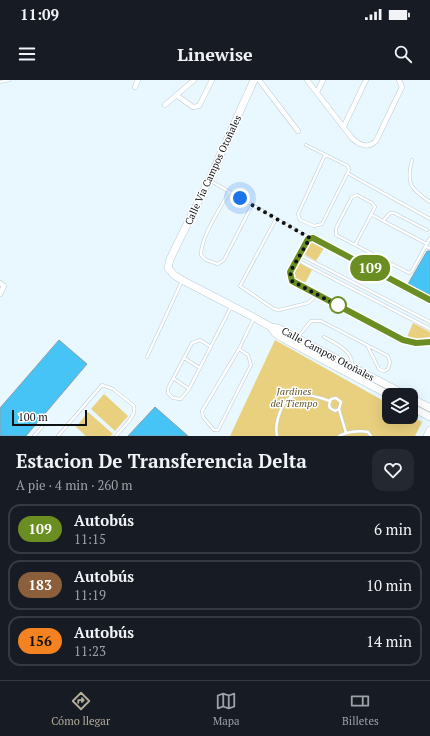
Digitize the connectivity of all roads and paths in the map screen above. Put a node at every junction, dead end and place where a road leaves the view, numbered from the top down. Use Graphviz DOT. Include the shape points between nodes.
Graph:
graph roads {
  1 [pos="9,80"];
  2 [pos="138,80"];
  3 [pos="194,80"];
  4 [pos="212,80"];
  5 [pos="254,80"];
  6 [pos="259,80"];
  7 [pos="307,80"];
  8 [pos="323,80"];
  9 [pos="366,80"];
  10 [pos="399,80"];
  11 [pos="0,82"];
  12 [pos="135,87"];
  13 [pos="317,92"];
  14 [pos="176,95"];
  15 [pos="165,105"];
  16 [pos="344,126"];
  17 [pos="298,131"];
  18 [pos="306,145"];
  19 [pos="325,155"];
  20 [pos="412,160"];
  21 [pos="349,174"];
  22 [pos="209,180"];
  23 [pos="229,192"];
  24 [pos="430,202"];
  25 [pos="252,205"];
  26 [pos="372,215"];
  27 [pos="276,219"];
  28 [pos="430,219"];
  29 [pos="384,221"];
  30 [pos="427,230"];
  31 [pos="310,238"];
  32 [pos="430,238"];
  33 [pos="355,245"];
  34 [pos="426,245"];
  35 [pos="430,248"];
  36 [pos="300,255"];
  37 [pos="170,259"];
  38 [pos="297,260"];
  39 [pos="182,280"];
  40 [pos="2,284"];
  41 [pos="0,294"];
  42 [pos="318,294"];
  43 [pos="430,300"];
  44 [pos="232,306"];
  45 [pos="254,318"];
  46 [pos="430,322"];
  47 [pos="430,329"];
  48 [pos="324,337"];
  49 [pos="296,341"];
  50 [pos="430,342"];
  51 [pos="211,346"];
  52 [pos="368,347"];
  53 [pos="239,349"];
  54 [pos="147,357"];
  55 [pos="184,358"];
  56 [pos="354,367"];
  57 [pos="200,368"];
  58 [pos="350,374"];
  59 [pos="172,378"];
  60 [pos="393,388"];
  61 [pos="189,389"];
  62 [pos="382,391"];
  63 [pos="330,401"];
  64 [pos="418,402"];
  65 [pos="430,408"];
  66 [pos="339,409"];
  67 [pos="418,411"];
  68 [pos="430,417"];
  69 [pos="42,427"];
  70 [pos="430,430"];
  71 [pos="346,433"];
  72 [pos="34,436"];
  73 [pos="58,436"];
  74 [pos="116,436"];
  75 [pos="277,436"];
  76 [pos="339,436"];
  77 [pos="371,436"];
  78 [pos="427,436"];
  1 -- 11 [label="lane"];
  2 -- 12 [label="street"];
  3 -- 14 [label="street"];
  4 -- 14 [label="street" via="199,106 193,107"];
  5 -- 22 [label="street, Calle Vía Campos Otoñales"];
  6 -- 17 [label="street"];
  7 -- 13 [label="street"];
  8 -- 13 [label="street"];
  9 -- 16 [label="street"];
  10 -- 16 [label="street" via="402,87 374,143 366,146 359,144"];
  13 -- 16 [label="street"];
  14 -- 15 [label="street"];
  18 -- 19 [label="lane"];
  19 -- 21 [label="lane" via="348,166"];
  19 -- 21 [label="lane" via="299,209 297,216 300,220 314,226 322,224"];
  20 -- 24 [label="lane" via="410,185"];
  21 -- 28 [label="lane"];
  22 -- 23 [label="lane"];
  22 -- 37 [label="street, Calle Vía Campos Otoñales"];
  23 -- 25 [label="lane"];
  23 -- 25 [label="lane" via="203,245 201,255 206,260 218,264 224,260"];
  25 -- 27 [label="lane"];
  26 -- 29 [label="lane"];
  26 -- 33 [label="lane"];
  26 -- 33 [label="lane" via="374,204 360,196 352,197 335,233"];
  27 -- 31 [label="lane"];
  27 -- 42 [label="lane" via="240,286 278,310 308,303"];
  29 -- 30 [label="lane" via="390,213 394,213"];
  29 -- 34 [label="lane"];
  31 -- 36 [label="lane"];
  31 -- 43 [label="lane"];
  32 -- 34 [label="lane"];
  33 -- 34 [label="lane" via="408,273 412,271"];
  34 -- 35 [label="lane"];
  36 -- 38 [label="lane"];
  36 -- 46 [label="lane"];
  37 -- 39 [label="street, Calle Campos Otoñales" via="170,272"];
  38 -- 42 [label="lane" via="290,272 290,278"];
  38 -- 47 [label="lane"];
  39 -- 44 [label="street, Calle Campos Otoñales"];
  39 -- 54 [label="lane"];
  40 -- 41 [label="street"];
  42 -- 50 [label="lane" via="403,340 416,343"];
  44 -- 45 [label="street, Calle Campos Otoñales"];
  44 -- 51 [label="lane"];
  45 -- 49 [label="street, Calle Campos Otoñales" via="271,327 275,333"];
  45 -- 53 [label="lane"];
  48 -- 56 [label="lane" via="349,353"];
  49 -- 52 [label="lane" via="307,324 317,320"];
  49 -- 56 [label="street, Calle Campos Otoñales"];
  49 -- 58 [label="street, Calle Campos Otoñales"];
  51 -- 55 [label="lane" via="197,340"];
  51 -- 57 [label="lane"];
  52 -- 52 [label="lane" via="379,370 388,369 388,356"];
  53 -- 53 [label="lane" via="202,411 203,417 214,430 218,430 251,366 248,355"];
  55 -- 57 [label="lane"];
  55 -- 59 [label="lane"];
  56 -- 58 [label="lane"];
  56 -- 60 [label="street, Calle Campos Otoñales"];
  57 -- 61 [label="lane"];
  58 -- 62 [label="street, Calle Campos Otoñales"];
  59 -- 61 [label="lane"];
  59 -- 61 [label="lane" via="168,391 173,398 181,399"];
  63 -- 66 [label="lane" via="329,406 332,410"];
  63 -- 66 [label="lane" via="333,398 338,399 341,404"];
  63 -- 75 [label="lane" via="307,395 288,398 284,402 276,425"];
  64 -- 65 [label="street"];
  66 -- 71 [label="lane"];
  67 -- 68 [label="street"];
  69 -- 72 [label="lane"];
  70 -- 78 [label="street"];
  71 -- 76 [label="lane"];
  71 -- 77 [label="lane" via="366,431"];
  73 -- 74 [label="lane" via="102,385 114,389 135,409"];
}
